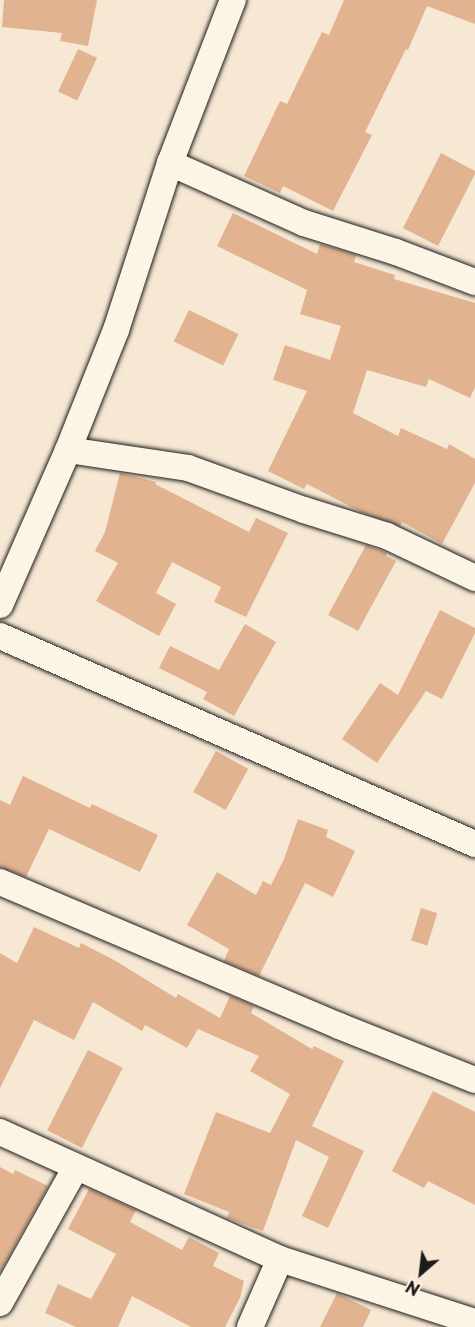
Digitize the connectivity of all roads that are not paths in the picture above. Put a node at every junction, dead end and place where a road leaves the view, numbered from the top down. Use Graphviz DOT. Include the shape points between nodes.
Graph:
graph roads {
  1 [pos="233,0"];
  2 [pos="170,163"];
  3 [pos="475,282"];
  4 [pos="68,450"];
  5 [pos="475,578"];
  6 [pos="0,605"];
  7 [pos="0,636"];
  8 [pos="475,844"];
  9 [pos="0,882"];
  10 [pos="475,1080"];
  11 [pos="0,1132"];
  12 [pos="76,1167"];
  13 [pos="280,1259"];
  14 [pos="0,1303"];
  15 [pos="475,1322"];
  16 [pos="249,1327"];
  1 -- 2 [label="street"];
  2 -- 3 [label="street" via="304,223"];
  2 -- 4 [label="street" via="116,330"];
  4 -- 5 [label="street" via="188,468 387,536"];
  4 -- 6 [label="street"];
  7 -- 8 [label="street"];
  9 -- 10 [label="street" via="328,1022"];
  11 -- 12 [label="street"];
  12 -- 13 [label="street"];
  12 -- 14 [label="street"];
  13 -- 15 [label="street"];
  13 -- 16 [label="street"];
}
